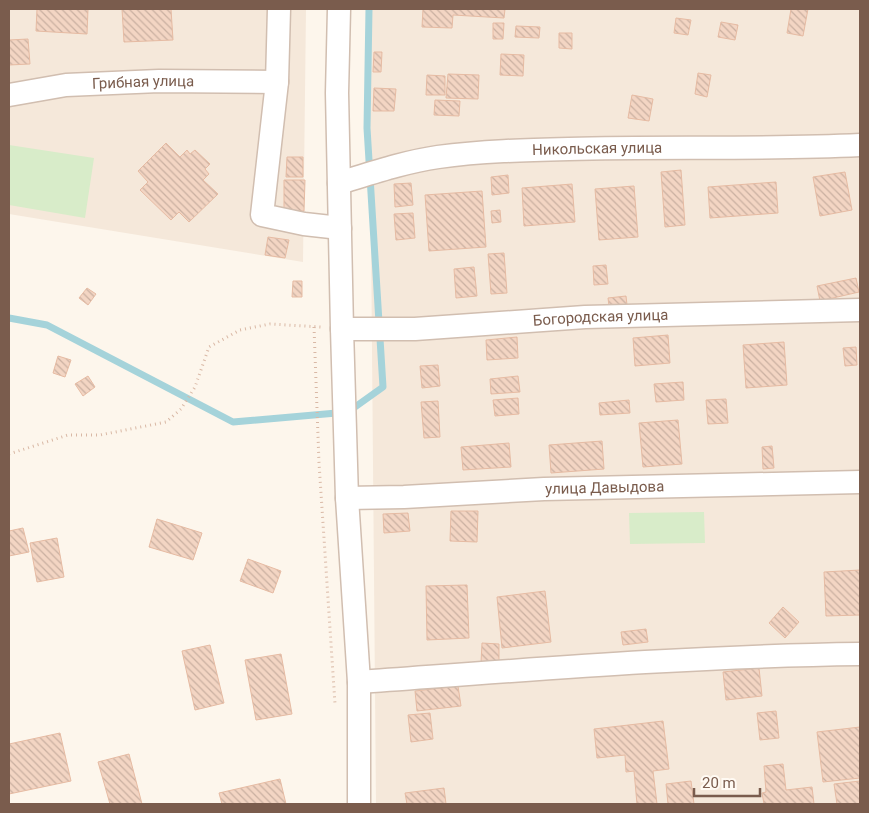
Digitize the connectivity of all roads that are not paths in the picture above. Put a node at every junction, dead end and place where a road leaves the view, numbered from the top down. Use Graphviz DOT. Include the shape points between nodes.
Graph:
graph roads {
  1 [pos="279,9"];
  2 [pos="339,9"];
  3 [pos="278,82"];
  4 [pos="9,95"];
  5 [pos="860,145"];
  6 [pos="339,183"];
  7 [pos="340,228"];
  8 [pos="860,310"];
  9 [pos="342,328"];
  10 [pos="860,482"];
  11 [pos="347,498"];
  12 [pos="860,654"];
  13 [pos="359,682"];
  14 [pos="359,804"];
  1 -- 3 [label="street"];
  2 -- 6 [label="street"];
  3 -- 4 [label="street, Грибная улица" via="158,81 66,85"];
  3 -- 7 [label="street" via="262,215"];
  5 -- 6 [label="street, Никольская улица" via="491,150 390,167"];
  6 -- 7 [label="street"];
  7 -- 9 [label="street"];
  8 -- 9 [label="street, Богородская улица" via="585,317 415,329"];
  9 -- 11 [label="street"];
  10 -- 11 [label="street, улица Давыдова" via="544,489"];
  11 -- 13 [label="street"];
  12 -- 13 [label="street" via="762,656"];
  13 -- 14 [label="street"];
}
